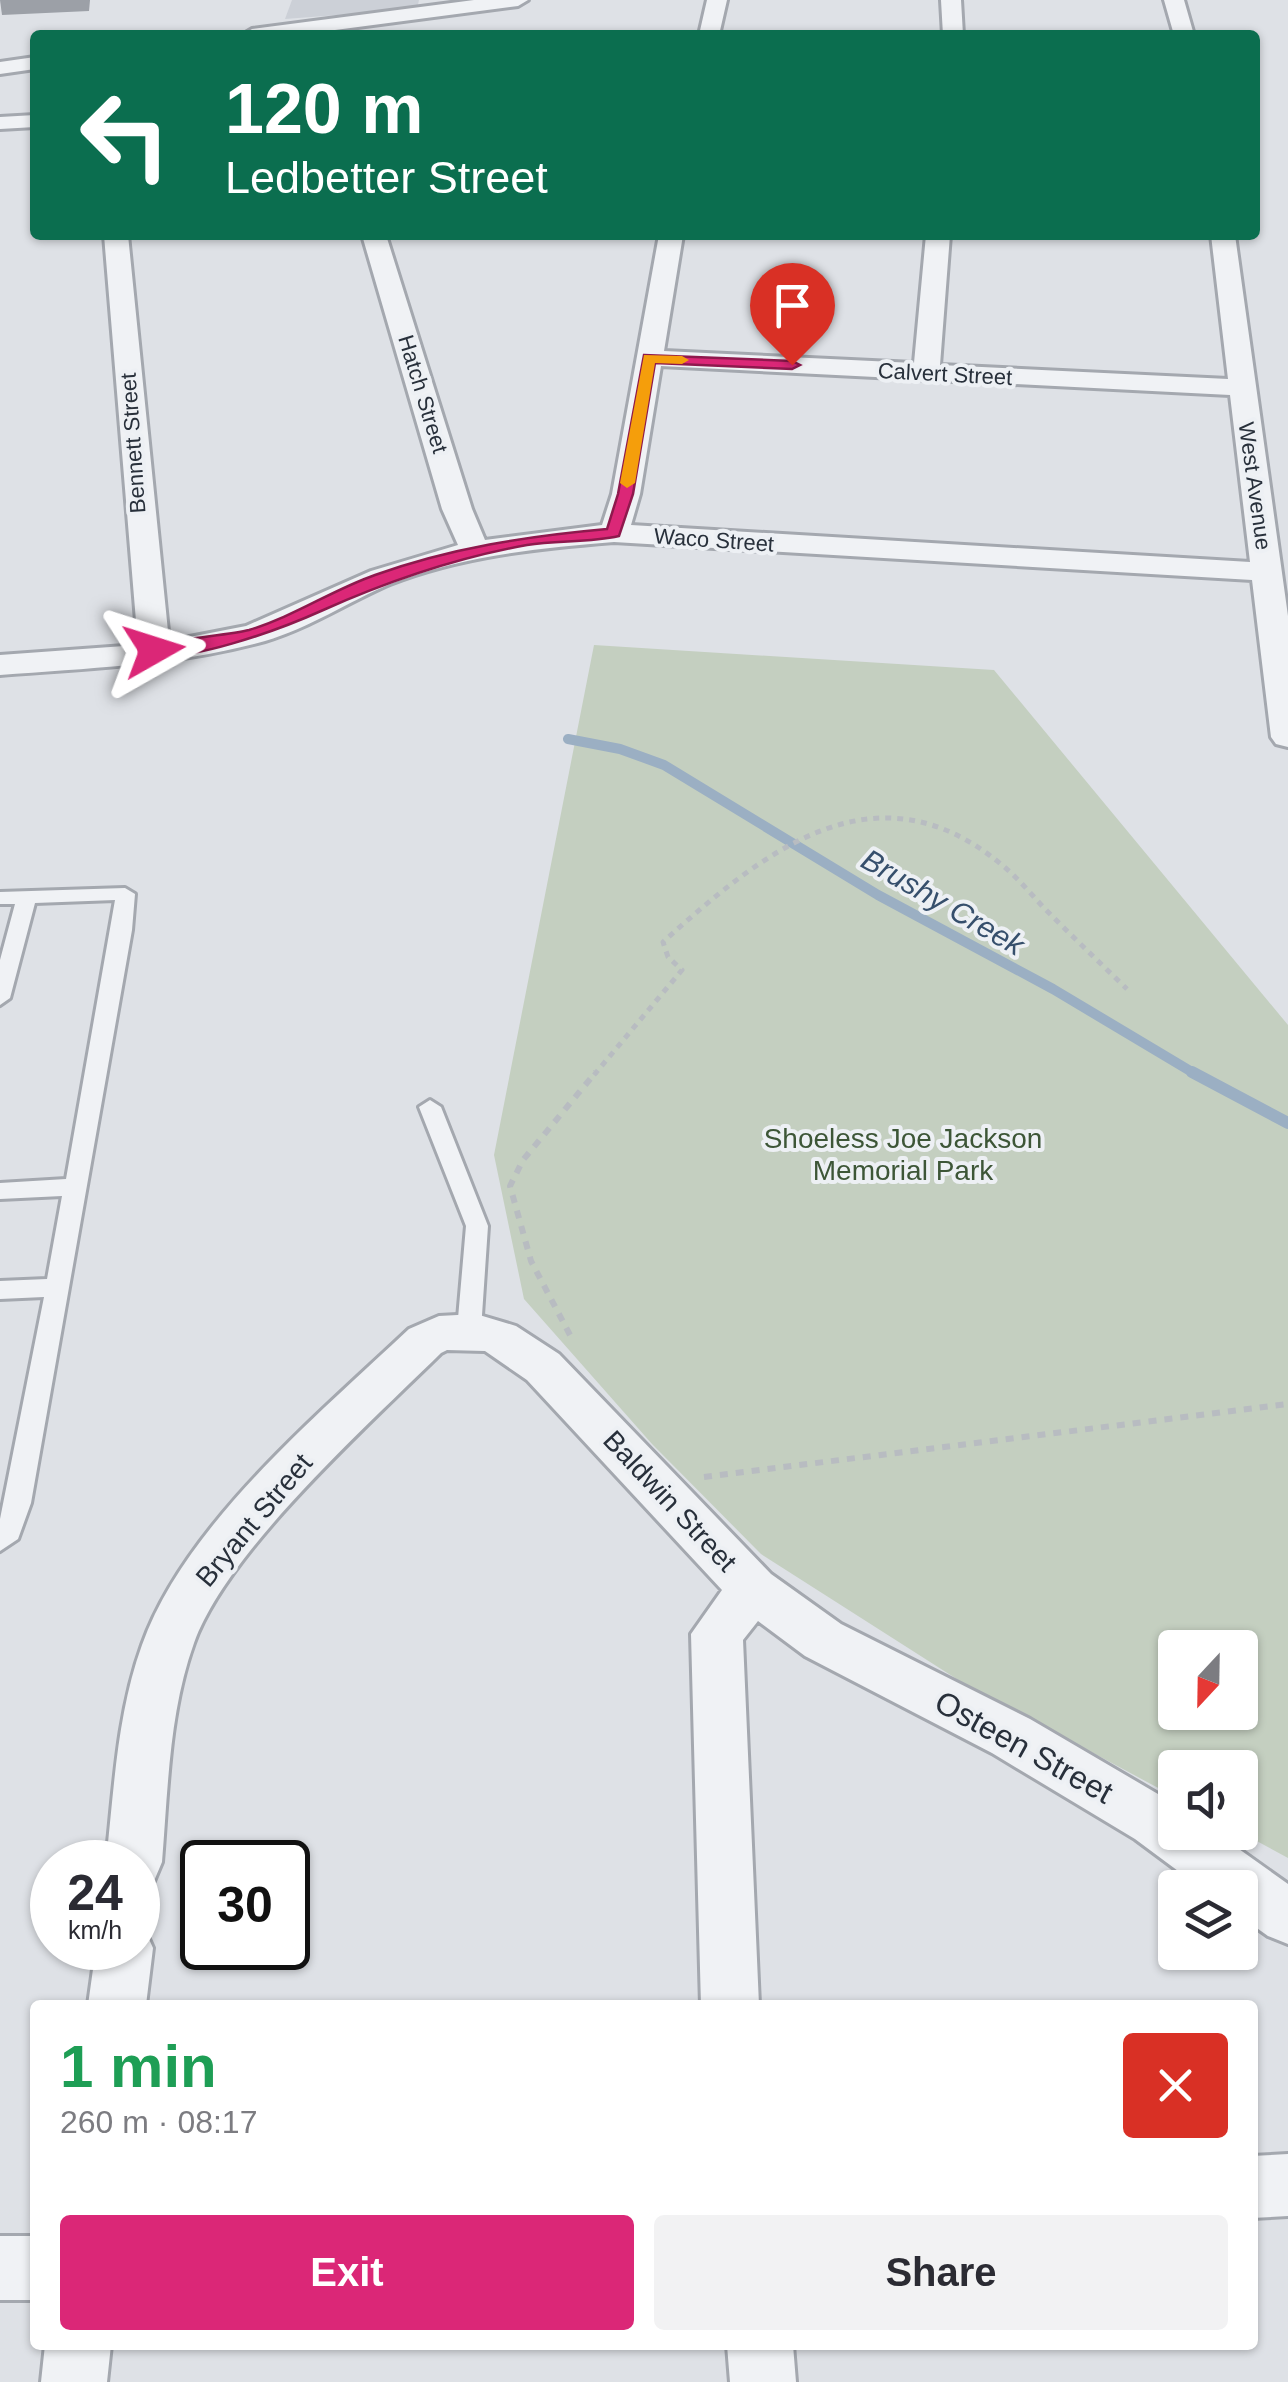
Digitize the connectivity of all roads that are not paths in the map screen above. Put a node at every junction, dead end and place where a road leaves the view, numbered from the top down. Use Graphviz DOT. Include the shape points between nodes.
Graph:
graph roads {
  1 [pos="518,0"];
  2 [pos="718,0"];
  3 [pos="951,0"];
  4 [pos="1174,0"];
  5 [pos="290,30"];
  6 [pos="710,30"];
  7 [pos="953,30"];
  8 [pos="1183,30"];
  9 [pos="30,64"];
  10 [pos="0,68"];
  11 [pos="30,121"];
  12 [pos="0,124"];
  13 [pos="116,240"];
  14 [pos="376,240"];
  15 [pos="670,240"];
  16 [pos="938,240"];
  17 [pos="1225,240"];
  18 [pos="649,358"];
  19 [pos="926,373"];
  20 [pos="1242,388"];
  21 [pos="614,533"];
  22 [pos="476,552"];
  23 [pos="1267,572"];
  24 [pos="154,650"];
  25 [pos="0,665"];
  26 [pos="1288,736"];
  27 [pos="0,898"];
  28 [pos="27,898"];
  29 [pos="0,998"];
  30 [pos="430,1107"];
  31 [pos="75,1188"];
  32 [pos="0,1191"];
  33 [pos="57,1287"];
  34 [pos="0,1290"];
  35 [pos="449,1334"];
  36 [pos="9,1504"];
  37 [pos="0,1540"];
  38 [pos="753,1588"];
  39 [pos="136,1840"];
  40 [pos="1288,1917"];
  41 [pos="121,1970"];
  42 [pos="118,2000"];
  43 [pos="730,2000"];
  44 [pos="1288,2185"];
  45 [pos="1258,2187"];
  46 [pos="0,2268"];
  47 [pos="30,2268"];
  48 [pos="77,2350"];
  49 [pos="760,2350"];
  50 [pos="74,2382"];
  51 [pos="763,2382"];
  1 -- 5 [label="street"];
  2 -- 6 [label="street"];
  3 -- 7 [label="street"];
  4 -- 8 [label="street"];
  9 -- 10 [label="street"];
  11 -- 12 [label="street"];
  13 -- 24 [label="street, Bennett Street"];
  14 -- 22 [label="street, Hatch Street"];
  15 -- 18 [label="street"];
  16 -- 19 [label="street"];
  17 -- 20 [label="street, West Avenue"];
  18 -- 19 [label="street, Calvert Street"];
  18 -- 21 [label="street"];
  19 -- 20 [label="street, Calvert Street"];
  20 -- 23 [label="street, West Avenue"];
  21 -- 22 [label="street, Waco Street"];
  21 -- 23 [label="street, Waco Street"];
  22 -- 24 [label="street, Waco Street" via="390,574 258,633"];
  23 -- 26 [label="street, West Avenue"];
  24 -- 25 [label="street, Waco Street"];
  27 -- 28 [label="lane"];
  28 -- 29 [label="lane"];
  28 -- 31 [label="lane" via="125,894"];
  30 -- 35 [label="lane" via="476,1226"];
  31 -- 32 [label="lane"];
  31 -- 33 [label="lane"];
  33 -- 34 [label="lane"];
  33 -- 36 [label="lane"];
  35 -- 38 [label="street, Baldwin Street" via="500,1338 543,1367"];
  35 -- 39 [label="street, Bryant Street" via="308,1454 187,1603 162,1667"];
  36 -- 37 [label="lane" via="8,1531"];
  38 -- 40 [label="street, Osteen Street" via="823,1640 1011,1736 1154,1821"];
  38 -- 43 [label="street, Baldwin Street" via="716,1634"];
  41 -- 42 [label="street"];
  44 -- 45 [label="street"];
  46 -- 47 [label="street"];
  48 -- 50 [label="street"];
  49 -- 51 [label="street"];
}
